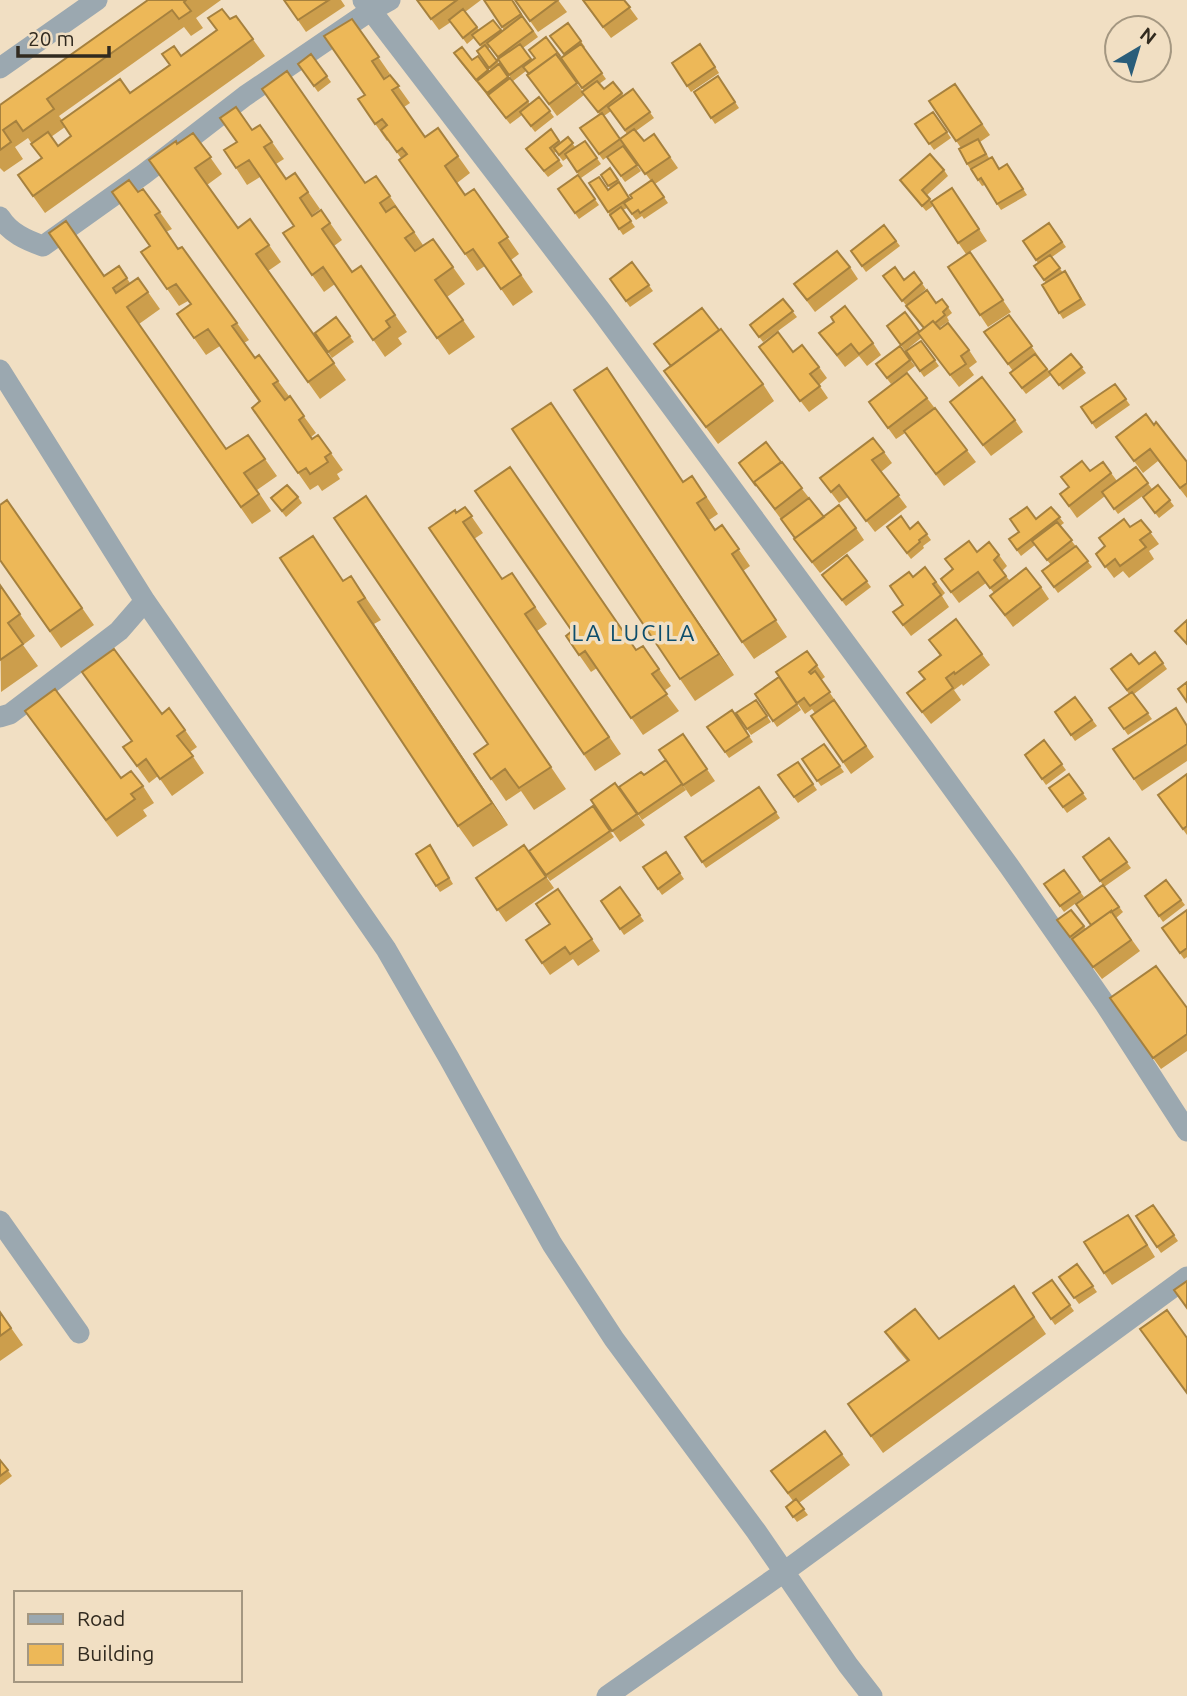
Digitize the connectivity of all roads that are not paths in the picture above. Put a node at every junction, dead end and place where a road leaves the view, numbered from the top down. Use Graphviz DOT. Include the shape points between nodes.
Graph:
graph roads {
  1 [pos="97,0"];
  2 [pos="390,0"];
  3 [pos="366,6"];
  4 [pos="0,68"];
  5 [pos="0,217"];
  6 [pos="0,370"];
  7 [pos="145,601"];
  8 [pos="0,717"];
  9 [pos="1187,1131"];
  10 [pos="0,1221"];
  11 [pos="1187,1277"];
  12 [pos="79,1333"];
  13 [pos="784,1572"];
  14 [pos="607,1696"];
  15 [pos="872,1696"];
  1 -- 4 [label="street"];
  2 -- 3 [label="street"];
  3 -- 5 [label="street" via="43,246 23,239"];
  3 -- 9 [label="street" via="601,311 900,716 1105,1004"];
  6 -- 7 [label="street"];
  7 -- 8 [label="street" via="118,631"];
  7 -- 13 [label="street" via="386,950 552,1244 614,1339"];
  10 -- 12 [label="street"];
  11 -- 13 [label="street"];
  13 -- 14 [label="street"];
  13 -- 15 [label="street"];
}
